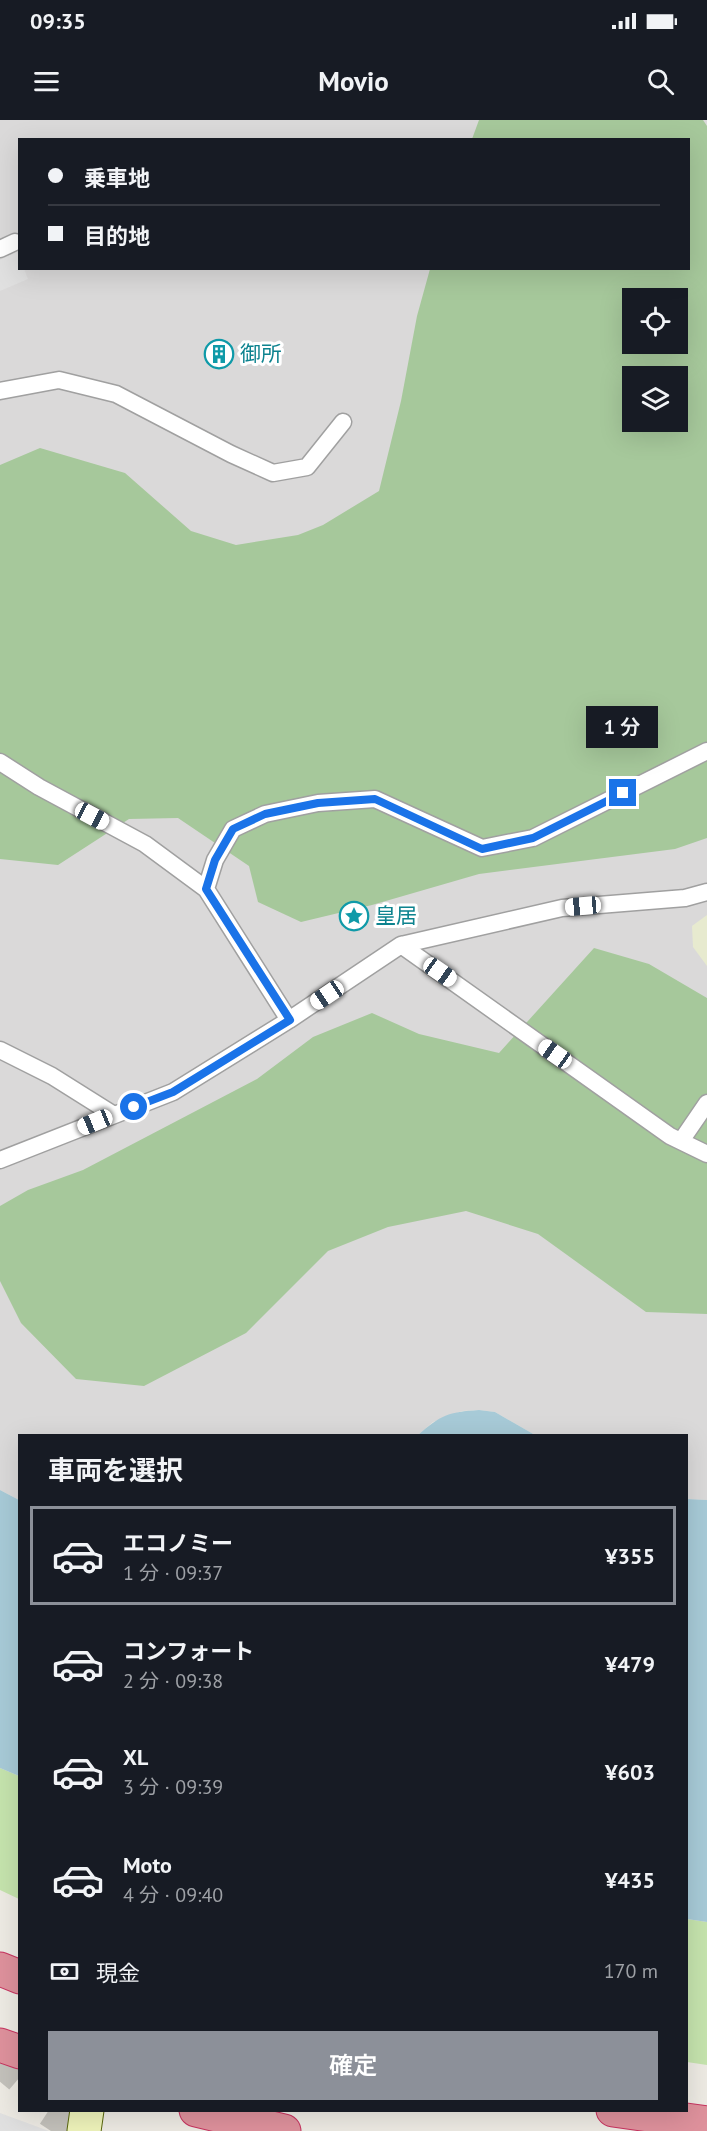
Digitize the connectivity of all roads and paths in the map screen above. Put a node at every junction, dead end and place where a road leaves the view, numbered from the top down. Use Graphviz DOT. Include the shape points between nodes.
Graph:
graph roads {
  1 [pos="0,391"];
  2 [pos="343,422"];
  3 [pos="707,751"];
  4 [pos="0,762"];
  5 [pos="206,889"];
  6 [pos="707,892"];
  7 [pos="401,945"];
  8 [pos="290,1020"];
  9 [pos="0,1050"];
  10 [pos="707,1103"];
  11 [pos="114,1115"];
  12 [pos="681,1141"];
  13 [pos="707,1154"];
  14 [pos="0,1160"];
  15 [pos="0,1969"];
  16 [pos="18,1976"];
  17 [pos="0,2045"];
  18 [pos="18,2051"];
  19 [pos="87,2112"];
  20 [pos="204,2112"];
  21 [pos="628,2112"];
  22 [pos="707,2123"];
  23 [pos="84,2131"];
  24 [pos="284,2131"];
  1 -- 2 [label="lane" via="59,380 116,394 273,473 307,467"];
  3 -- 5 [label="lane" via="533,838 482,849 375,799 318,803 265,814 233,829 215,860"];
  4 -- 5 [label="lane" via="146,844"];
  5 -- 8 [label="lane"];
  6 -- 7 [label="lane" via="685,898 562,908"];
  7 -- 8 [label="lane"];
  7 -- 12 [label="lane"];
  8 -- 11 [label="lane" via="173,1092"];
  9 -- 11 [label="lane" via="52,1076"];
  10 -- 12 [label="lane"];
  11 -- 14 [label="lane"];
  12 -- 13 [label="lane"];
  15 -- 16 [label="highway"];
  17 -- 18 [label="highway"];
  19 -- 23 [label="street"];
  20 -- 24 [label="highway"];
  21 -- 22 [label="highway"];
}
